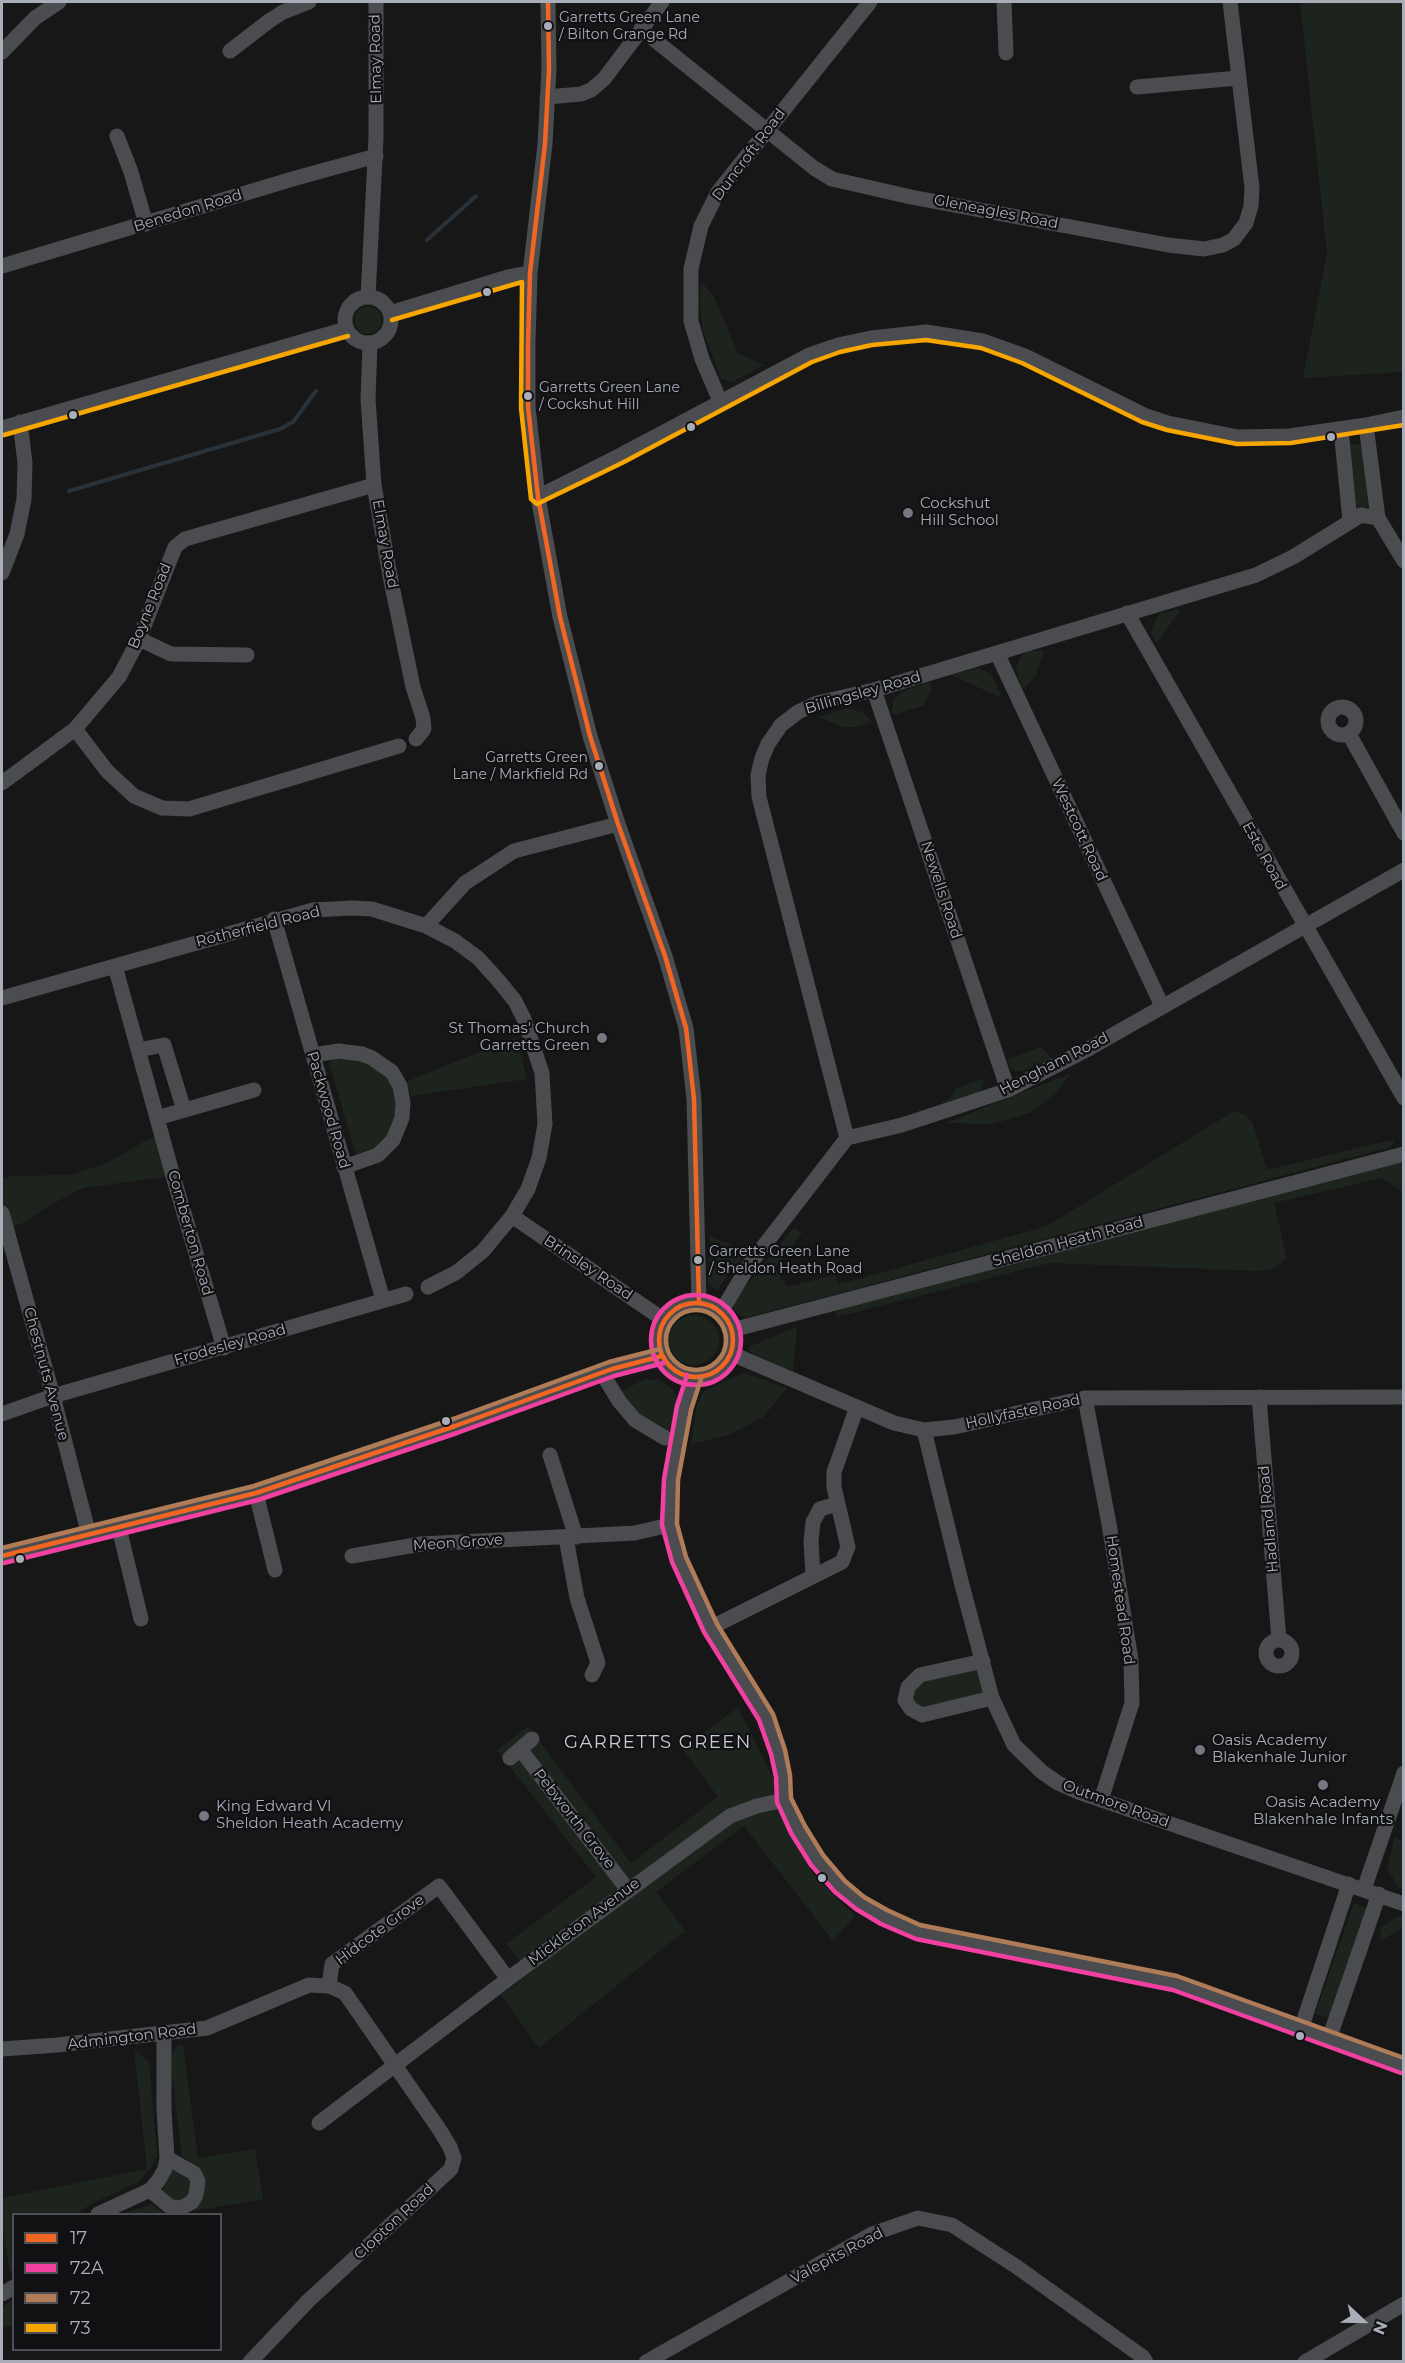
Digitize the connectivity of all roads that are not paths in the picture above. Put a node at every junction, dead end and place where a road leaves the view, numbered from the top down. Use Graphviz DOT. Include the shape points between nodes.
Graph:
graph roads {
  1 [pos="59,2"];
  2 [pos="309,2"];
  3 [pos="375,2"];
  4 [pos="548,2"];
  5 [pos="662,2"];
  6 [pos="870,2"];
  7 [pos="1004,2"];
  8 [pos="1230,2"];
  9 [pos="641,29"];
  10 [pos="230,51"];
  11 [pos="2,52"];
  12 [pos="1006,53"];
  13 [pos="1238,78"];
  14 [pos="1137,87"];
  15 [pos="547,97"];
  16 [pos="767,130"];
  17 [pos="117,136"];
  18 [pos="376,156"];
  19 [pos="146,224"];
  20 [pos="2,266"];
  21 [pos="530,273"];
  22 [pos="368,297"];
  23 [pos="390,313"];
  24 [pos="346,329"];
  25 [pos="370,344"];
  26 [pos="720,401"];
  27 [pos="1404,417"];
  28 [pos="20,422"];
  29 [pos="1366,425"];
  30 [pos="2,428"];
  31 [pos="1341,429"];
  32 [pos="374,485"];
  33 [pos="538,497"];
  34 [pos="1378,518"];
  35 [pos="1350,521"];
  36 [pos="1404,561"];
  37 [pos="2,573"];
  38 [pos="1127,613"];
  39 [pos="139,639"];
  40 [pos="997,653"];
  41 [pos="247,655"];
  42 [pos="874,690"];
  43 [pos="75,729"];
  44 [pos="1349,734"];
  45 [pos="416,739"];
  46 [pos="399,746"];
  47 [pos="2,783"];
  48 [pos="618,824"];
  49 [pos="1404,833"];
  50 [pos="1404,870"];
  51 [pos="274,920"];
  52 [pos="426,926"];
  53 [pos="1304,927"];
  54 [pos="115,966"];
  55 [pos="2,998"];
  56 [pos="1162,1006"];
  57 [pos="138,1050"];
  58 [pos="313,1055"];
  59 [pos="254,1090"];
  60 [pos="1008,1090"];
  61 [pos="1404,1098"];
  62 [pos="184,1110"];
  63 [pos="157,1118"];
  64 [pos="847,1138"];
  65 [pos="1404,1154"];
  66 [pos="344,1167"];
  67 [pos="2,1212"];
  68 [pos="512,1216"];
  69 [pos="428,1287"];
  70 [pos="406,1294"];
  71 [pos="383,1300"];
  72 [pos="699,1302"];
  73 [pos="721,1312"];
  74 [pos="664,1320"];
  75 [pos="732,1330"];
  76 [pos="224,1348"];
  77 [pos="730,1353"];
  78 [pos="662,1356"];
  79 [pos="602,1373"];
  80 [pos="694,1377"];
  81 [pos="53,1396"];
  82 [pos="1259,1397"];
  83 [pos="1404,1397"];
  84 [pos="1085,1398"];
  85 [pos="857,1407"];
  86 [pos="2,1414"];
  87 [pos="924,1430"];
  88 [pos="665,1438"];
  89 [pos="550,1455"];
  90 [pos="256,1493"];
  91 [pos="837,1504"];
  92 [pos="669,1526"];
  93 [pos="119,1528"];
  94 [pos="89,1535"];
  95 [pos="571,1538"];
  96 [pos="2,1556"];
  97 [pos="351,1556"];
  98 [pos="275,1570"];
  99 [pos="813,1575"];
  100 [pos="141,1619"];
  101 [pos="710,1628"];
  102 [pos="1279,1640"];
  103 [pos="983,1661"];
  104 [pos="599,1668"];
  105 [pos="992,1698"];
  106 [pos="532,1739"];
  107 [pos="1404,1773"];
  108 [pos="784,1800"];
  109 [pos="1101,1800"];
  110 [pos="1349,1884"];
  111 [pos="628,1890"];
  112 [pos="1371,1892"];
  113 [pos="1404,1904"];
  114 [pos="508,1979"];
  115 [pos="329,1986"];
  116 [pos="1301,2029"];
  117 [pos="164,2034"];
  118 [pos="1329,2039"];
  119 [pos="2,2049"];
  120 [pos="395,2065"];
  121 [pos="1404,2066"];
  122 [pos="320,2123"];
  123 [pos="167,2158"];
  124 [pos="150,2190"];
  125 [pos="100,2213"];
  126 [pos="1404,2304"];
  127 [pos="250,2361"];
  128 [pos="646,2361"];
  129 [pos="1146,2361"];
  130 [pos="1305,2361"];
  1 -- 11 [label="street" via="35,18"];
  2 -- 10 [label="street" via="283,12"];
  3 -- 18 [label="street, Elmay Road"];
  4 -- 15 [label="street"];
  5 -- 9 [label="street"];
  6 -- 16 [label="street, Duncroft Road"];
  7 -- 12 [label="street"];
  8 -- 13 [label="street"];
  9 -- 15 [label="street" via="604,79 591,90"];
  9 -- 16 [label="street, Gleneagles Road"];
  13 -- 14 [label="street"];
  13 -- 16 [label="street, Gleneagles Road" via="1251,206 1246,223 1234,239 1204,249 832,179"];
  15 -- 21 [label="street"];
  16 -- 26 [label="street, Duncroft Road" via="718,192 695,244 691,321"];
  17 -- 19 [label="street"];
  18 -- 19 [label="street, Benedon Road"];
  18 -- 22 [label="street, Elmay Road"];
  19 -- 20 [label="street, Benedon Road"];
  21 -- 23 [label="street"];
  21 -- 33 [label="street" via="528,407"];
  22 -- 23 [label="street" via="379,300"];
  22 -- 24 [label="street" via="349,307"];
  23 -- 25 [label="street" via="385,337"];
  24 -- 25 [label="street" via="356,340"];
  24 -- 28 [label="street"];
  25 -- 32 [label="street, Elmay Road" via="368,399"];
  26 -- 31 [label="street" via="808,355 871,338 926,332 982,340 1025,356 1144,415 1175,424 1238,437 1290,436"];
  26 -- 33 [label="street"];
  27 -- 29 [label="street"];
  28 -- 30 [label="street"];
  28 -- 37 [label="street" via="24,499 17,534"];
  29 -- 31 [label="street"];
  29 -- 34 [label="street"];
  31 -- 35 [label="street"];
  32 -- 39 [label="street, Boyne Road" via="185,539 169,559"];
  32 -- 45 [label="street, Elmay Road" via="413,687 423,718 424,729"];
  33 -- 48 [label="street" via="577,685"];
  34 -- 35 [label="street" via="1362,515"];
  34 -- 36 [label="street"];
  35 -- 38 [label="street, Billingsley Road" via="1257,575"];
  38 -- 40 [label="street, Billingsley Road"];
  38 -- 53 [label="street, Este Road"];
  39 -- 41 [label="street" via="171,654"];
  39 -- 43 [label="street, Boyne Road" via="119,677"];
  40 -- 42 [label="street, Billingsley Road"];
  40 -- 56 [label="street, Westcott Road"];
  42 -- 60 [label="street, Newells Road"];
  42 -- 64 [label="street, Billingsley Road" via="817,703 798,712 781,725 768,744 758,775 759,797"];
  43 -- 46 [label="street" via="107,771 134,796 162,808 189,808"];
  43 -- 47 [label="street, Boyne Road"];
  44 -- 49 [label="street"];
  48 -- 52 [label="street" via="514,851 465,883"];
  48 -- 72 [label="street" via="686,1028 694,1099"];
  50 -- 53 [label="street, Hengham Road"];
  51 -- 52 [label="street, Rotherfield Road" via="313,910 352,908 391,914"];
  51 -- 54 [label="street, Rotherfield Road"];
  51 -- 58 [label="street, Packwood Road"];
  52 -- 68 [label="street, Rotherfield Road" via="478,958 498,980 524,1019 540,1064 545,1124 539,1158 528,1189"];
  53 -- 56 [label="street, Hengham Road"];
  53 -- 61 [label="street, Este Road"];
  54 -- 55 [label="street, Rotherfield Road"];
  54 -- 57 [label="street, Comberton Road"];
  56 -- 60 [label="street, Hengham Road"];
  57 -- 62 [label="street" via="164,1045"];
  57 -- 63 [label="street, Comberton Road"];
  58 -- 66 [label="street, Packwood Road"];
  58 -- 66 [label="street" via="339,1051 362,1054 392,1072 400,1086 404,1103 393,1140 378,1155"];
  59 -- 62 [label="street"];
  60 -- 64 [label="street, Hengham Road" via="902,1125"];
  62 -- 63 [label="street"];
  63 -- 76 [label="street, Comberton Road"];
  64 -- 73 [label="street" via="748,1265"];
  65 -- 75 [label="street, Sheldon Heath Road"];
  66 -- 71 [label="street, Packwood Road"];
  67 -- 81 [label="street, Chestnuts Avenue"];
  68 -- 69 [label="street, Rotherfield Road" via="483,1251 457,1272"];
  68 -- 74 [label="street, Brinsley Road"];
  70 -- 71 [label="street, Frodesley Road"];
  71 -- 76 [label="street, Frodesley Road"];
  72 -- 73 [label="street"];
  72 -- 74 [label="street" via="675,1308"];
  73 -- 75 [label="street"];
  74 -- 78 [label="street" via="659,1334"];
  75 -- 77 [label="street"];
  76 -- 81 [label="street, Frodesley Road"];
  77 -- 80 [label="street" via="715,1372"];
  77 -- 85 [label="street, Hollyfaste Road"];
  78 -- 79 [label="street"];
  78 -- 80 [label="street" via="676,1372"];
  79 -- 88 [label="street" via="635,1420"];
  79 -- 90 [label="street"];
  80 -- 92 [label="street" via="676,1444"];
  81 -- 86 [label="street, Frodesley Road"];
  81 -- 94 [label="street, Chestnuts Avenue"];
  82 -- 83 [label="street, Hollyfaste Road"];
  82 -- 84 [label="street, Hollyfaste Road"];
  82 -- 102 [label="street, Hadland Road"];
  84 -- 87 [label="street, Hollyfaste Road"];
  84 -- 109 [label="street, Homestead Road" via="1131,1660 1132,1703"];
  85 -- 87 [label="street, Hollyfaste Road" via="894,1423"];
  85 -- 91 [label="street" via="834,1472"];
  87 -- 103 [label="street, Outmore Road"];
  89 -- 95 [label="street"];
  90 -- 93 [label="street"];
  90 -- 98 [label="street"];
  91 -- 99 [label="street" via="820,1509 813,1522"];
  91 -- 99 [label="street" via="848,1547 842,1562"];
  92 -- 95 [label="street, Meon Grove"];
  92 -- 101 [label="street" via="679,1560"];
  93 -- 94 [label="street"];
  93 -- 100 [label="street"];
  94 -- 96 [label="street"];
  95 -- 97 [label="street, Meon Grove" via="421,1544"];
  95 -- 104 [label="street" via="577,1598"];
  99 -- 101 [label="street"];
  101 -- 108 [label="street" via="766,1718 778,1752"];
  103 -- 105 [label="street, Outmore Road"];
  103 -- 105 [label="street" via="920,1675 908,1687 904,1700 922,1715"];
  105 -- 109 [label="street, Outmore Road" via="1014,1745 1028,1759 1058,1783"];
  106 -- 111 [label="street, Pebworth Grove" via="515,1753"];
  107 -- 112 [label="street"];
  108 -- 111 [label="street, Mickleton Avenue" via="730,1816"];
  108 -- 116 [label="street" via="817,1860 840,1886 892,1921 952,1940 1175,1983"];
  109 -- 110 [label="street, Outmore Road"];
  110 -- 112 [label="street, Outmore Road"];
  110 -- 116 [label="street"];
  111 -- 114 [label="street, Mickleton Avenue"];
  112 -- 113 [label="street, Outmore Road"];
  112 -- 118 [label="street"];
  114 -- 115 [label="street, Hidcote Grove" via="439,1886 332,1964"];
  114 -- 120 [label="street, Mickleton Avenue"];
  115 -- 117 [label="street, Admington Road" via="309,1985 207,2028"];
  115 -- 120 [label="street" via="345,1993"];
  116 -- 118 [label="street"];
  117 -- 119 [label="street, Admington Road"];
  117 -- 123 [label="street"];
  118 -- 121 [label="street"];
  120 -- 122 [label="street, Mickleton Avenue"];
  120 -- 127 [label="street, Clopton Road" via="450,2147 454,2158 451,2169 308,2301"];
  123 -- 124 [label="street" via="165,2169"];
  123 -- 124 [label="street" via="194,2173 198,2181 196,2195 192,2202 176,2208"];
  124 -- 125 [label="street"];
  126 -- 130 [label="street"];
  128 -- 129 [label="street, Valepits Road" via="872,2234 918,2218 952,2225"];
}
